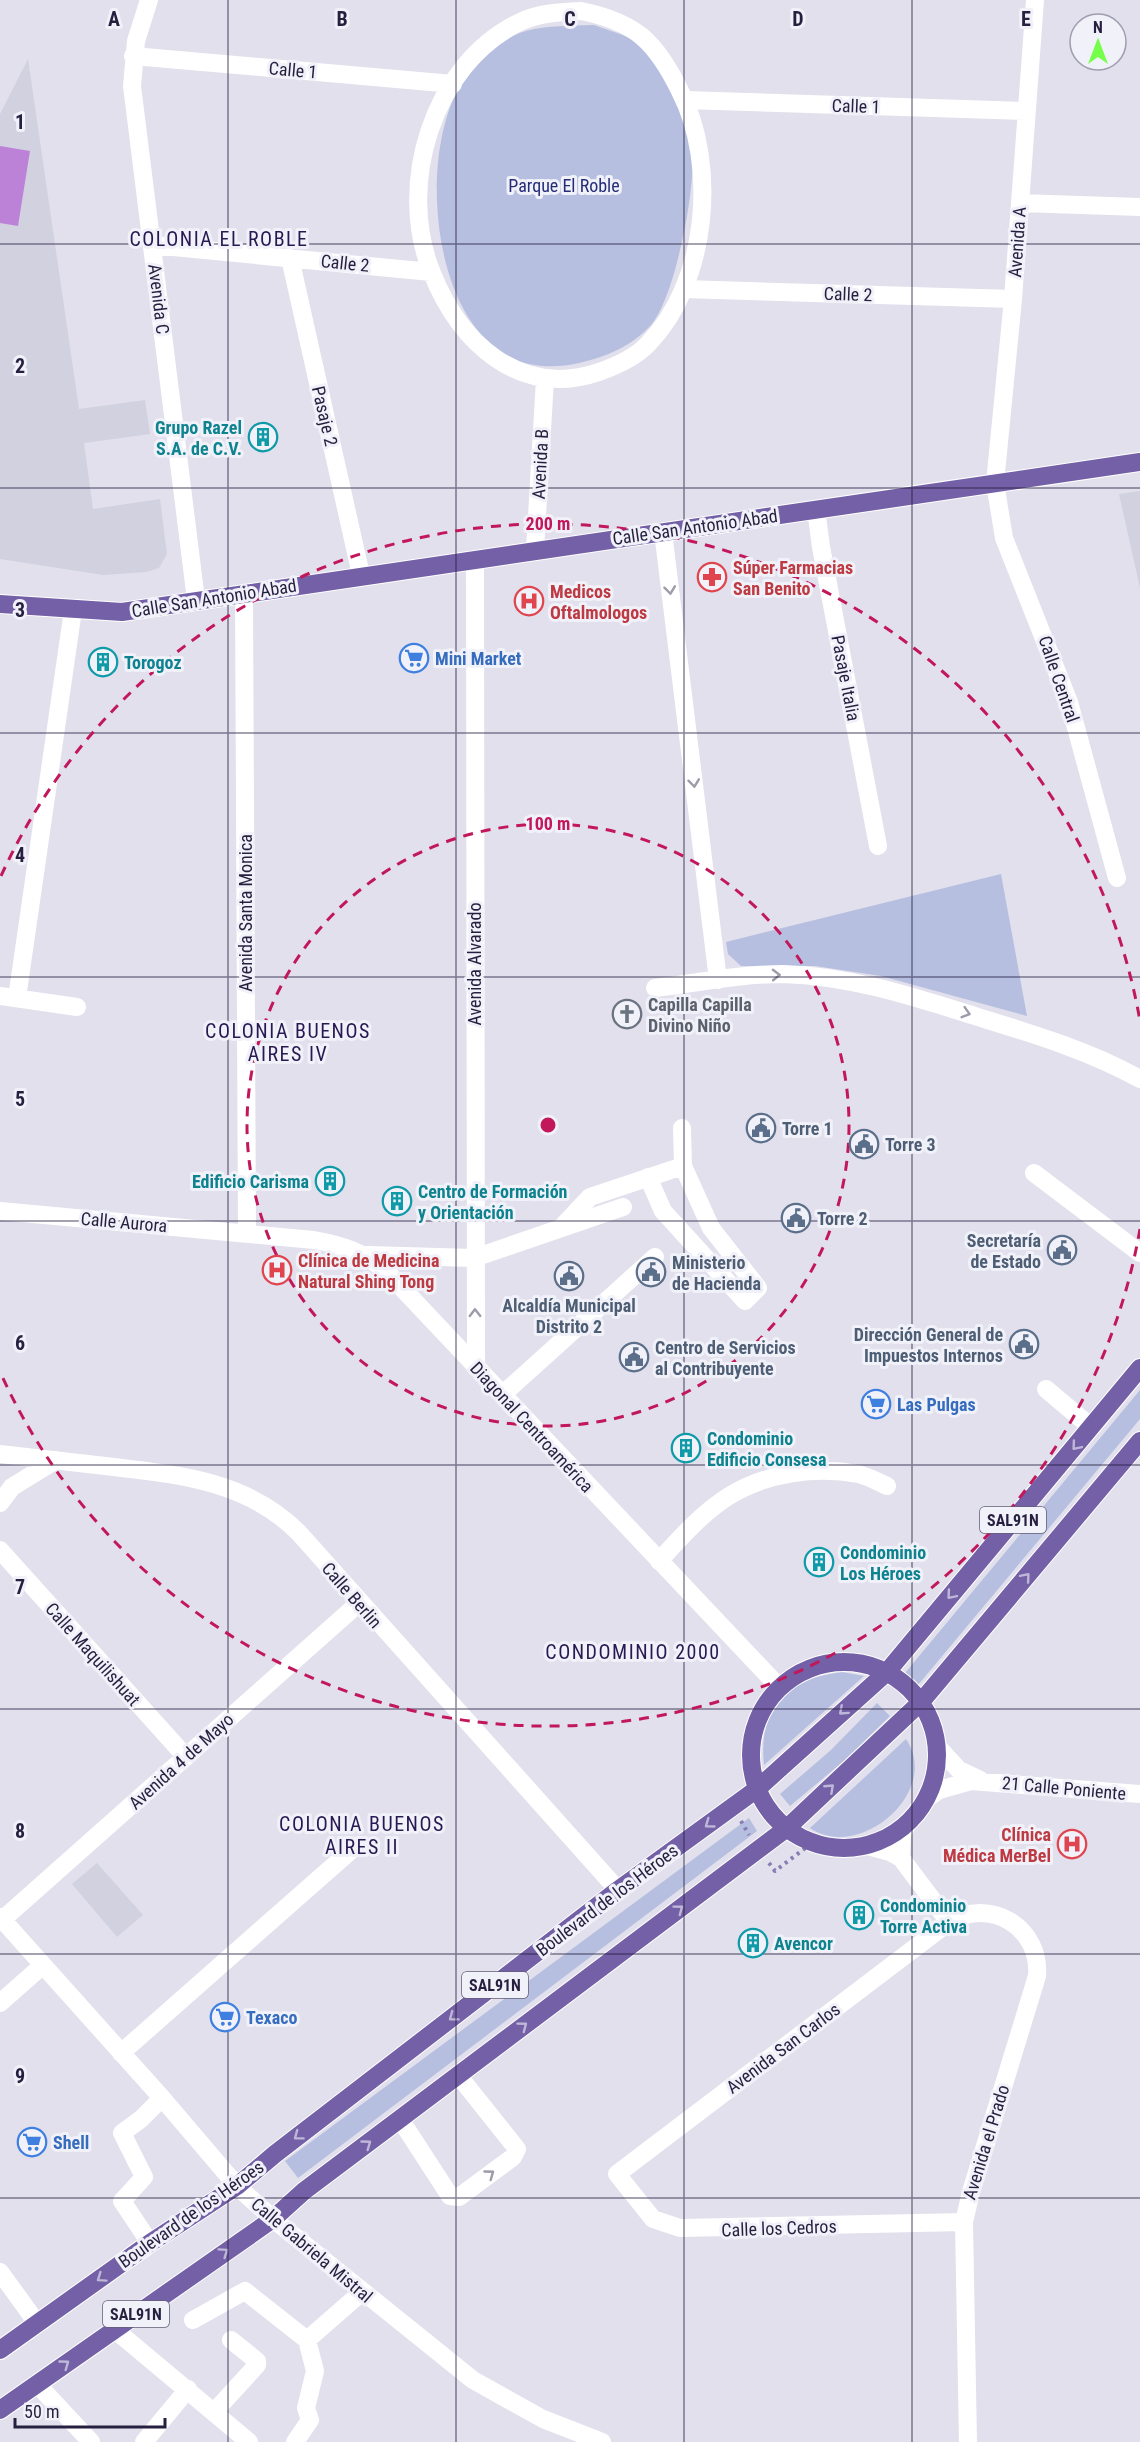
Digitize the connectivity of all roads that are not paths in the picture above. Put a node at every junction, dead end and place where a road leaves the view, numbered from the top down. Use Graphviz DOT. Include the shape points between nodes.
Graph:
graph roads {
  1 [pos="149,0"];
  2 [pos="1035,0"];
  3 [pos="581,6"];
  4 [pos="133,56"];
  5 [pos="453,84"];
  6 [pos="685,100"];
  7 [pos="1027,111"];
  8 [pos="1020,203"];
  9 [pos="1140,207"];
  10 [pos="152,245"];
  11 [pos="290,258"];
  12 [pos="431,272"];
  13 [pos="683,289"];
  14 [pos="1013,299"];
  15 [pos="545,379"];
  16 [pos="1140,462"];
  17 [pos="995,483"];
  18 [pos="816,509"];
  19 [pos="663,532"];
  20 [pos="535,550"];
  21 [pos="475,560"];
  22 [pos="361,575"];
  23 [pos="244,592"];
  24 [pos="196,600"];
  25 [pos="0,604"];
  26 [pos="73,610"];
  27 [pos="878,846"];
  28 [pos="1117,878"];
  29 [pos="717,980"];
  30 [pos="655,988"];
  31 [pos="8,997"];
  32 [pos="77,1007"];
  33 [pos="1140,1079"];
  34 [pos="682,1128"];
  35 [pos="683,1166"];
  36 [pos="1034,1173"];
  37 [pos="648,1177"];
  38 [pos="622,1207"];
  39 [pos="0,1211"];
  40 [pos="560,1229"];
  41 [pos="247,1234"];
  42 [pos="1140,1253"];
  43 [pos="367,1255"];
  44 [pos="655,1257"];
  45 [pos="474,1258"];
  46 [pos="476,1367"];
  47 [pos="1140,1368"];
  48 [pos="1046,1389"];
  49 [pos="502,1394"];
  50 [pos="1091,1427"];
  51 [pos="1140,1441"];
  52 [pos="0,1454"];
  53 [pos="56,1460"];
  54 [pos="887,1486"];
  55 [pos="0,1503"];
  56 [pos="0,1550"];
  57 [pos="659,1561"];
  58 [pos="359,1603"];
  59 [pos="887,1672"];
  60 [pos="780,1688"];
  61 [pos="921,1702"];
  62 [pos="937,1746"];
  63 [pos="186,1757"];
  64 [pos="987,1782"];
  65 [pos="757,1789"];
  66 [pos="1140,1794"];
  67 [pos="926,1799"];
  68 [pos="908,1823"];
  69 [pos="787,1828"];
  70 [pos="864,1845"];
  71 [pos="356,1846"];
  72 [pos="901,1858"];
  73 [pos="618,1890"];
  74 [pos="1,1918"];
  75 [pos="949,1922"];
  76 [pos="43,1965"];
  77 [pos="0,2003"];
  78 [pos="121,2052"];
  79 [pos="458,2075"];
  80 [pos="162,2098"];
  81 [pos="400,2119"];
  82 [pos="617,2174"];
  83 [pos="237,2186"];
  84 [pos="273,2219"];
  85 [pos="964,2222"];
  86 [pos="150,2243"];
  87 [pos="0,2272"];
  88 [pos="362,2292"];
  89 [pos="193,2320"];
  90 [pos="37,2323"];
  91 [pos="114,2329"];
  92 [pos="231,2340"];
  93 [pos="307,2340"];
  94 [pos="0,2350"];
  95 [pos="37,2384"];
  96 [pos="188,2390"];
  97 [pos="0,2410"];
  98 [pos="214,2412"];
  99 [pos="91,2442"];
  100 [pos="144,2442"];
  101 [pos="249,2442"];
  102 [pos="295,2442"];
  103 [pos="602,2442"];
  104 [pos="968,2442"];
  1 -- 4 [label="street, Avenida C"];
  2 -- 7 [label="street, Avenida A"];
  3 -- 5 [label="street" via="520,22 480,50"];
  3 -- 6 [label="street" via="629,27 654,46"];
  4 -- 5 [label="street, Calle 1"];
  4 -- 10 [label="street, Avenida C" via="133,95"];
  5 -- 12 [label="street" via="432,123 419,175 418,217"];
  6 -- 7 [label="street, Calle 1"];
  6 -- 13 [label="street" via="695,131 703,210 696,250"];
  7 -- 8 [label="street, Avenida A"];
  8 -- 9 [label="street"];
  8 -- 14 [label="street, Avenida A"];
  10 -- 11 [label="street, Calle 2"];
  10 -- 24 [label="street, Avenida C"];
  11 -- 12 [label="street, Calle 2"];
  11 -- 22 [label="street, Pasaje 2"];
  12 -- 15 [label="street" via="456,317 486,351 513,371"];
  13 -- 14 [label="street, Calle 2"];
  13 -- 15 [label="street" via="662,326 631,357 592,375"];
  14 -- 17 [label="street, Avenida A"];
  15 -- 20 [label="street, Avenida B"];
  16 -- 17 [label="main road, Calle San Antonio Abad"];
  17 -- 18 [label="main road, Calle San Antonio Abad"];
  17 -- 28 [label="street, Calle Central" via="1004,538 1069,702"];
  18 -- 19 [label="main road, Calle San Antonio Abad"];
  18 -- 27 [label="street, Pasaje Italia"];
  19 -- 20 [label="main road, Calle San Antonio Abad"];
  19 -- 29 [label="street, one-way"];
  20 -- 21 [label="main road, Calle San Antonio Abad"];
  21 -- 22 [label="main road, Calle San Antonio Abad"];
  21 -- 45 [label="street, Avenida Alvarado"];
  22 -- 23 [label="main road, Calle San Antonio Abad"];
  23 -- 24 [label="main road, Calle San Antonio Abad"];
  23 -- 41 [label="street, Avenida Santa Monica"];
  24 -- 26 [label="main road, Calle San Antonio Abad" via="122,612"];
  25 -- 26 [label="main road, Calle San Antonio Abad"];
  26 -- 31 [label="street"];
  29 -- 30 [label="street"];
  29 -- 33 [label="street, one-way" via="782,974 868,984 1018,1029 1087,1054"];
  31 -- 32 [label="street"];
  34 -- 35 [label="street"];
  35 -- 37 [label="street"];
  35 -- 37 [label="street" via="711,1228 758,1288 745,1301 663,1211"];
  36 -- 42 [label="street"];
  37 -- 40 [label="street" via="586,1200"];
  38 -- 40 [label="street"];
  39 -- 41 [label="street, Calle Aurora"];
  40 -- 45 [label="street"];
  41 -- 43 [label="street, Diagonal Centroamérica" via="334,1243"];
  43 -- 45 [label="street"];
  43 -- 46 [label="street, Diagonal Centroamérica"];
  44 -- 49 [label="street"];
  46 -- 45 [label="street, Avenida Alvarado, one-way"];
  46 -- 49 [label="street, Diagonal Centroamérica"];
  47 -- 50 [label="main road, Boulevard de los Héroes / SAL91N"];
  48 -- 50 [label="street"];
  49 -- 57 [label="street, Diagonal Centroamérica"];
  50 -- 59 [label="main road, Boulevard de los Héroes / SAL91N, one-way"];
  61 -- 51 [label="main road, SAL91N, one-way"];
  52 -- 53 [label="street, Calle Berlin"];
  53 -- 55 [label="street" via="12,1487"];
  53 -- 58 [label="street, Calle Berlin" via="184,1475 250,1497 286,1520"];
  54 -- 57 [label="street" via="847,1473 812,1471 771,1478 730,1495 696,1521"];
  56 -- 63 [label="street, Calle Maquilishuat"];
  57 -- 60 [label="street, Diagonal Centroamérica"];
  58 -- 63 [label="street, Avenida 4 de Mayo"];
  58 -- 73 [label="street, Calle Berlin"];
  59 -- 60 [label="main road" via="859,1664 831,1663 803,1672"];
  59 -- 61 [label="main road"];
  59 -- 65 [label="main road, Boulevard de los Héroes / SAL91N, one-way"];
  60 -- 65 [label="main road" via="764,1705 754,1726 749,1748"];
  61 -- 62 [label="main road"];
  69 -- 61 [label="main road, SAL91N, one-way"];
  62 -- 64 [label="street, 21 Calle Poniente" via="959,1770"];
  62 -- 67 [label="main road" via="933,1782"];
  63 -- 74 [label="street, Avenida 4 de Mayo"];
  64 -- 66 [label="street, 21 Calle Poniente"];
  64 -- 67 [label="street, 21 Calle Poniente" via="955,1784"];
  65 -- 69 [label="main road"];
  65 -- 73 [label="main road, Boulevard de los Héroes / SAL91N, one-way"];
  67 -- 68 [label="main road"];
  68 -- 70 [label="main road" via="888,1837"];
  68 -- 72 [label="street" via="901,1840"];
  69 -- 70 [label="main road" via="812,1843 837,1847"];
  79 -- 69 [label="main road, SAL91N, one-way"];
  70 -- 72 [label="street"];
  71 -- 78 [label="street"];
  72 -- 75 [label="street"];
  73 -- 83 [label="main road, Boulevard de los Héroes / SAL91N, one-way"];
  74 -- 76 [label="street, Calle Gabriela Mistral"];
  75 -- 82 [label="street, Avenida San Carlos"];
  75 -- 85 [label="street, Avenida el Prado" via="974,1912 1004,1918 1028,1936 1038,1964"];
  76 -- 77 [label="street"];
  76 -- 78 [label="street, Calle Gabriela Mistral"];
  78 -- 80 [label="street, Calle Gabriela Mistral"];
  79 -- 81 [label="main road, SAL91N"];
  81 -- 79 [label="street, one-way" via="450,2196 459,2197 513,2157 517,2149"];
  80 -- 83 [label="street, Calle Gabriela Mistral"];
  80 -- 86 [label="street" via="122,2133 144,2177 122,2201"];
  84 -- 81 [label="main road, SAL91N, one-way" via="303,2191"];
  82 -- 85 [label="street, Calle los Cedros" via="653,2219 680,2229"];
  83 -- 84 [label="street, Calle Gabriela Mistral"];
  83 -- 86 [label="main road, Boulevard de los Héroes / SAL91N"];
  84 -- 88 [label="street, Calle Gabriela Mistral"];
  91 -- 84 [label="main road, SAL91N, one-way"];
  85 -- 104 [label="street, Avenida el Prado"];
  86 -- 90 [label="main road, Boulevard de los Héroes / SAL91N, one-way"];
  87 -- 90 [label="street"];
  88 -- 93 [label="street"];
  88 -- 103 [label="street, Calle Gabriela Mistral" via="473,2380 543,2419"];
  89 -- 93 [label="street" via="245,2291"];
  90 -- 94 [label="main road, Boulevard de los Héroes / SAL91N"];
  95 -- 91 [label="main road, SAL91N, one-way"];
  91 -- 96 [label="street"];
  92 -- 98 [label="street" via="257,2365"];
  93 -- 102 [label="street" via="315,2371 306,2408 310,2420"];
  95 -- 97 [label="main road, SAL91N"];
  95 -- 99 [label="street"];
  96 -- 98 [label="street"];
  96 -- 100 [label="street"];
  98 -- 101 [label="street"];
}
